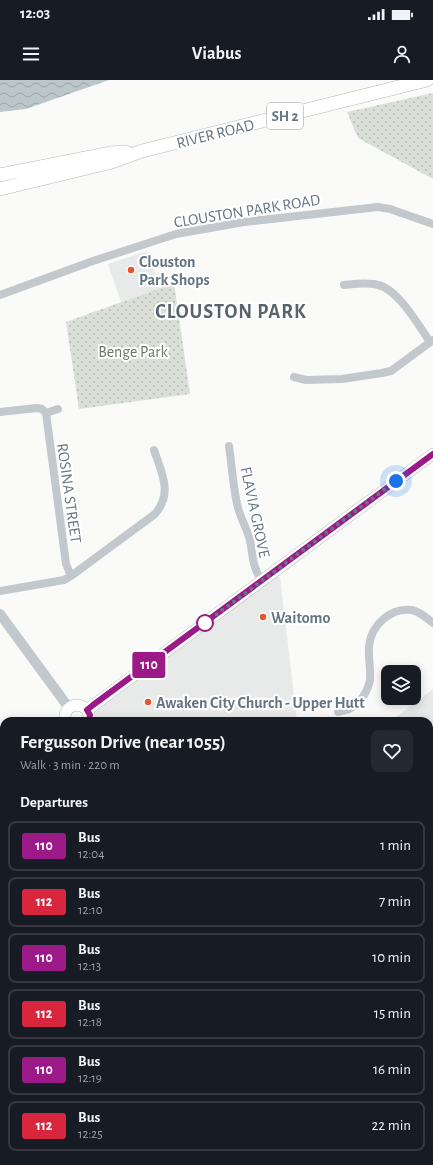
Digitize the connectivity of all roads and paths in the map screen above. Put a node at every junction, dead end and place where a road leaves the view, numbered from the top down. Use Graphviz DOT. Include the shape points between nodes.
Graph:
graph roads {
  1 [pos="427,80"];
  2 [pos="142,151"];
  3 [pos="0,175"];
  4 [pos="0,189"];
  5 [pos="433,224"];
  6 [pos="344,285"];
  7 [pos="0,295"];
  8 [pos="432,341"];
  9 [pos="294,377"];
  10 [pos="58,409"];
  11 [pos="0,412"];
  12 [pos="46,413"];
  13 [pos="229,446"];
  14 [pos="154,450"];
  15 [pos="433,454"];
  16 [pos="71,576"];
  17 [pos="262,581"];
  18 [pos="0,590"];
  19 [pos="0,614"];
  20 [pos="433,622"];
  21 [pos="69,708"];
  22 [pos="338,712"];
  23 [pos="88,716"];
  24 [pos="65,717"];
  1 -- 2 [label="highway, RIVER ROAD / SH 2"];
  2 -- 3 [label="highway, RIVER ROAD / SH 2" via="110,153"];
  2 -- 4 [label="highway, RIVER ROAD / SH 2" via="112,162"];
  5 -- 7 [label="street, CLOUSTON PARK ROAD" via="378,207 229,224 166,237"];
  6 -- 8 [label="street" via="372,284 388,289"];
  8 -- 9 [label="street" via="391,371 342,379 306,380"];
  10 -- 12 [label="street"];
  11 -- 12 [label="street" via="37,408"];
  12 -- 16 [label="street, ROSINA STREET" via="66,564"];
  13 -- 17 [label="street, FLAVIA GROVE" via="237,503 250,541 254,567"];
  14 -- 16 [label="street" via="165,486 161,507 148,520"];
  15 -- 17 [label="main road"];
  16 -- 18 [label="street" via="56,582"];
  17 -- 23 [label="main road"];
  19 -- 21 [label="street"];
  20 -- 22 [label="street" via="413,610 398,611 381,620 369,646 370,681 367,689 358,703 349,710"];
  21 -- 23 [label="main road" via="77,705 84,707"];
  21 -- 24 [label="main road"];
}
